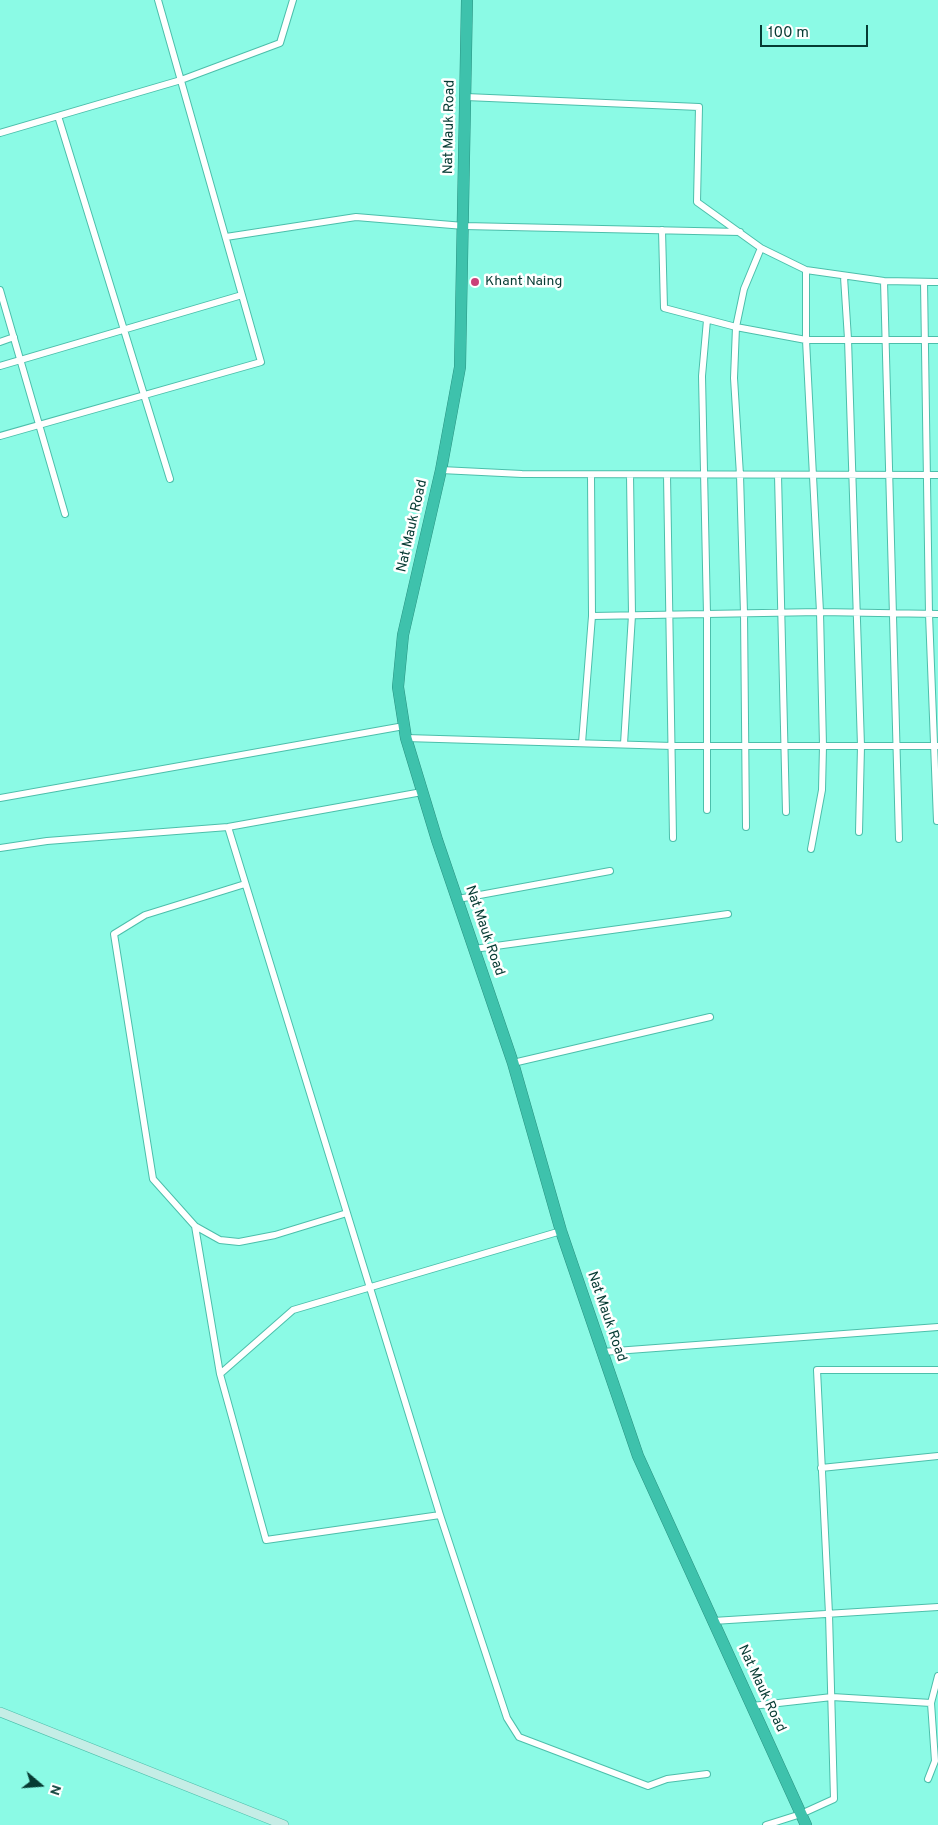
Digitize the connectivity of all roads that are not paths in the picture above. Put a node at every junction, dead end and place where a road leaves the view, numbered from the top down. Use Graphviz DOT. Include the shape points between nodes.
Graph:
graph roads {
  1 [pos="158,0"];
  2 [pos="293,0"];
  3 [pos="467,0"];
  4 [pos="181,80"];
  5 [pos="466,97"];
  6 [pos="58,116"];
  7 [pos="0,133"];
  8 [pos="464,226"];
  9 [pos="662,230"];
  10 [pos="740,232"];
  11 [pos="226,237"];
  12 [pos="761,248"];
  13 [pos="806,270"];
  14 [pos="844,276"];
  15 [pos="884,281"];
  16 [pos="924,282"];
  17 [pos="938,282"];
  18 [pos="0,290"];
  19 [pos="242,295"];
  20 [pos="707,320"];
  21 [pos="736,327"];
  22 [pos="125,329"];
  23 [pos="14,337"];
  24 [pos="848,339"];
  25 [pos="806,340"];
  26 [pos="924,340"];
  27 [pos="938,340"];
  28 [pos="885,341"];
  29 [pos="0,342"];
  30 [pos="20,360"];
  31 [pos="0,366"];
  32 [pos="145,394"];
  33 [pos="39,424"];
  34 [pos="0,436"];
  35 [pos="440,470"];
  36 [pos="591,475"];
  37 [pos="630,475"];
  38 [pos="667,475"];
  39 [pos="703,475"];
  40 [pos="740,475"];
  41 [pos="778,475"];
  42 [pos="813,475"];
  43 [pos="851,475"];
  44 [pos="889,475"];
  45 [pos="926,475"];
  46 [pos="938,475"];
  47 [pos="170,479"];
  48 [pos="65,514"];
  49 [pos="820,612"];
  50 [pos="744,613"];
  51 [pos="782,613"];
  52 [pos="856,613"];
  53 [pos="670,614"];
  54 [pos="707,614"];
  55 [pos="891,614"];
  56 [pos="929,614"];
  57 [pos="938,614"];
  58 [pos="632,615"];
  59 [pos="592,616"];
  60 [pos="404,726"];
  61 [pos="406,738"];
  62 [pos="582,743"];
  63 [pos="624,744"];
  64 [pos="672,746"];
  65 [pos="707,746"];
  66 [pos="745,746"];
  67 [pos="785,746"];
  68 [pos="823,746"];
  69 [pos="861,746"];
  70 [pos="897,746"];
  71 [pos="937,746"];
  72 [pos="422,792"];
  73 [pos="0,798"];
  74 [pos="707,810"];
  75 [pos="786,812"];
  76 [pos="937,821"];
  77 [pos="228,827"];
  78 [pos="746,827"];
  79 [pos="859,832"];
  80 [pos="673,838"];
  81 [pos="898,839"];
  82 [pos="0,848"];
  83 [pos="811,849"];
  84 [pos="610,871"];
  85 [pos="245,884"];
  86 [pos="458,899"];
  87 [pos="728,914"];
  88 [pos="474,949"];
  89 [pos="710,1017"];
  90 [pos="513,1063"];
  91 [pos="347,1214"];
  92 [pos="195,1226"];
  93 [pos="561,1231"];
  94 [pos="370,1288"];
  95 [pos="938,1327"];
  96 [pos="602,1352"];
  97 [pos="938,1370"];
  98 [pos="220,1374"];
  99 [pos="938,1456"];
  100 [pos="821,1468"];
  101 [pos="440,1515"];
  102 [pos="938,1607"];
  103 [pos="828,1614"];
  104 [pos="713,1621"];
  105 [pos="938,1676"];
  106 [pos="832,1697"];
  107 [pos="931,1703"];
  108 [pos="752,1706"];
  109 [pos="0,1712"];
  110 [pos="707,1774"];
  111 [pos="928,1779"];
  112 [pos="802,1814"];
  113 [pos="284,1825"];
  114 [pos="766,1825"];
  115 [pos="806,1825"];
  1 -- 4 [label="street"];
  2 -- 4 [label="street" via="280,43"];
  3 -- 5 [label="highway, Nat Mauk Road"];
  4 -- 6 [label="street"];
  4 -- 11 [label="street"];
  5 -- 8 [label="highway, Nat Mauk Road"];
  5 -- 10 [label="street" via="699,107 697,202"];
  6 -- 7 [label="street"];
  6 -- 22 [label="street"];
  8 -- 9 [label="street"];
  8 -- 11 [label="street" via="356,217"];
  8 -- 35 [label="highway, Nat Mauk Road" via="460,366"];
  9 -- 10 [label="street"];
  9 -- 20 [label="street" via="664,308"];
  10 -- 12 [label="street"];
  11 -- 19 [label="street"];
  12 -- 13 [label="street"];
  12 -- 21 [label="street" via="744,290"];
  13 -- 14 [label="street"];
  13 -- 25 [label="street"];
  14 -- 15 [label="street"];
  14 -- 24 [label="street"];
  15 -- 16 [label="street"];
  15 -- 28 [label="street"];
  16 -- 17 [label="street"];
  16 -- 26 [label="street"];
  18 -- 23 [label="street"];
  19 -- 22 [label="street"];
  19 -- 32 [label="street" via="261,362"];
  20 -- 21 [label="street"];
  20 -- 39 [label="street" via="702,376"];
  21 -- 25 [label="street"];
  21 -- 40 [label="street" via="734,378"];
  22 -- 30 [label="street"];
  22 -- 32 [label="street"];
  23 -- 29 [label="street"];
  23 -- 30 [label="street"];
  24 -- 25 [label="street"];
  24 -- 28 [label="street"];
  24 -- 43 [label="street"];
  25 -- 42 [label="street"];
  26 -- 27 [label="street"];
  26 -- 28 [label="street"];
  26 -- 45 [label="street"];
  28 -- 44 [label="street"];
  30 -- 31 [label="street"];
  30 -- 33 [label="street"];
  32 -- 33 [label="street"];
  32 -- 47 [label="street"];
  33 -- 34 [label="street"];
  33 -- 48 [label="street"];
  35 -- 36 [label="street"];
  35 -- 60 [label="highway, Nat Mauk Road" via="403,636 398,687"];
  36 -- 37 [label="street"];
  36 -- 59 [label="street"];
  37 -- 38 [label="street"];
  37 -- 58 [label="street"];
  38 -- 39 [label="street"];
  38 -- 53 [label="street"];
  39 -- 40 [label="street"];
  39 -- 54 [label="street"];
  40 -- 41 [label="street"];
  40 -- 50 [label="street"];
  41 -- 42 [label="street"];
  41 -- 51 [label="street"];
  42 -- 43 [label="street"];
  42 -- 49 [label="street"];
  43 -- 44 [label="street"];
  43 -- 52 [label="street"];
  44 -- 45 [label="street"];
  44 -- 55 [label="street"];
  45 -- 46 [label="street"];
  45 -- 56 [label="street"];
  49 -- 51 [label="street"];
  49 -- 52 [label="street"];
  49 -- 68 [label="street"];
  50 -- 51 [label="street"];
  50 -- 54 [label="street"];
  50 -- 66 [label="street"];
  51 -- 67 [label="street"];
  52 -- 55 [label="street"];
  52 -- 69 [label="street"];
  53 -- 54 [label="street"];
  53 -- 58 [label="street"];
  53 -- 64 [label="street"];
  54 -- 65 [label="street"];
  55 -- 56 [label="street"];
  55 -- 70 [label="street"];
  56 -- 57 [label="street"];
  56 -- 71 [label="street"];
  58 -- 59 [label="street"];
  58 -- 63 [label="street"];
  59 -- 62 [label="street"];
  60 -- 61 [label="highway, Nat Mauk Road"];
  60 -- 73 [label="street"];
  61 -- 62 [label="street"];
  61 -- 72 [label="highway, Nat Mauk Road"];
  62 -- 63 [label="street"];
  63 -- 64 [label="street"];
  64 -- 65 [label="street"];
  64 -- 80 [label="street"];
  65 -- 66 [label="street"];
  65 -- 74 [label="street"];
  66 -- 67 [label="street"];
  66 -- 78 [label="street"];
  67 -- 68 [label="street"];
  67 -- 75 [label="street"];
  68 -- 69 [label="street"];
  68 -- 83 [label="street" via="822,790"];
  69 -- 70 [label="street"];
  69 -- 79 [label="street"];
  70 -- 71 [label="street"];
  70 -- 81 [label="street"];
  71 -- 76 [label="street"];
  72 -- 77 [label="street"];
  72 -- 86 [label="highway, Nat Mauk Road"];
  77 -- 82 [label="street" via="47,841"];
  77 -- 85 [label="street"];
  84 -- 86 [label="street"];
  85 -- 91 [label="street"];
  85 -- 92 [label="street" via="145,915 114,934 153,1179"];
  86 -- 88 [label="highway, Nat Mauk Road"];
  87 -- 88 [label="street"];
  88 -- 90 [label="highway, Nat Mauk Road"];
  89 -- 90 [label="street"];
  90 -- 93 [label="highway, Nat Mauk Road"];
  91 -- 92 [label="street" via="239,1242 220,1240"];
  91 -- 94 [label="street"];
  92 -- 98 [label="street"];
  93 -- 94 [label="street"];
  93 -- 96 [label="highway, Nat Mauk Road"];
  94 -- 98 [label="street" via="293,1310"];
  94 -- 101 [label="street"];
  95 -- 96 [label="street"];
  96 -- 104 [label="highway, Nat Mauk Road" via="638,1456"];
  97 -- 100 [label="street" via="817,1370"];
  98 -- 101 [label="street" via="266,1540"];
  99 -- 100 [label="street"];
  100 -- 103 [label="street"];
  101 -- 110 [label="street" via="507,1718 519,1737 648,1786 667,1779"];
  102 -- 103 [label="street"];
  103 -- 104 [label="street"];
  103 -- 106 [label="street"];
  104 -- 108 [label="highway, Nat Mauk Road"];
  105 -- 107 [label="street"];
  106 -- 107 [label="street"];
  106 -- 108 [label="street"];
  106 -- 112 [label="street" via="834,1799"];
  107 -- 111 [label="street" via="935,1760"];
  108 -- 112 [label="highway, Nat Mauk Road"];
  109 -- 113 [label="street"];
  112 -- 114 [label="street"];
  112 -- 115 [label="highway, Nat Mauk Road"];
}
